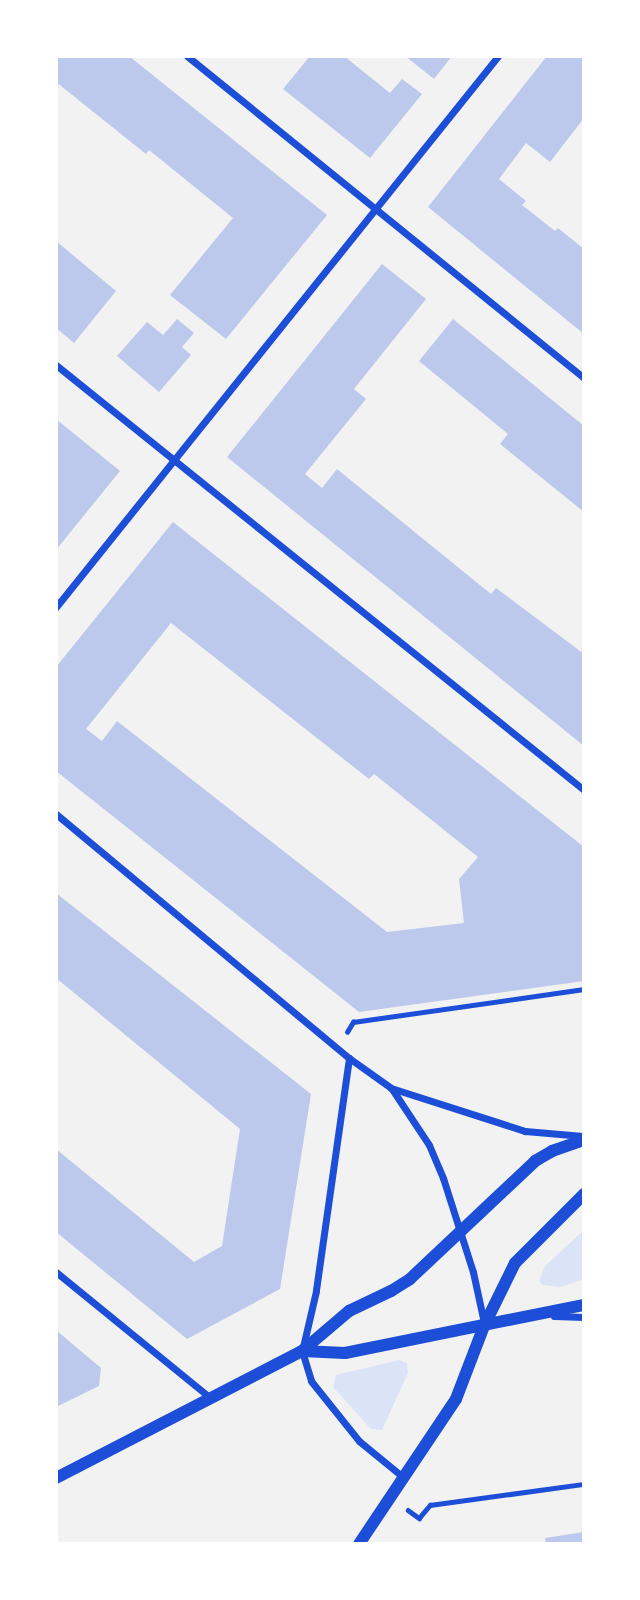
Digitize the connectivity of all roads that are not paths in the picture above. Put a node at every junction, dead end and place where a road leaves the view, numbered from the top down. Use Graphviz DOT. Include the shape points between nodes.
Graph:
graph roads {
  1 [pos="187,56"];
  2 [pos="498,56"];
  3 [pos="377,209"];
  4 [pos="56,365"];
  5 [pos="584,378"];
  6 [pos="173,459"];
  7 [pos="56,607"];
  8 [pos="584,790"];
  9 [pos="56,814"];
  10 [pos="349,1058"];
  11 [pos="391,1088"];
  12 [pos="584,1138"];
  13 [pos="584,1194"];
  14 [pos="461,1233"];
  15 [pos="56,1272"];
  16 [pos="584,1305"];
  17 [pos="536,1316"];
  18 [pos="584,1317"];
  19 [pos="484,1326"];
  20 [pos="302,1351"];
  21 [pos="209,1397"];
  22 [pos="403,1477"];
  23 [pos="56,1478"];
  24 [pos="359,1544"];
  1 -- 3 [label="street"];
  2 -- 3 [label="street"];
  3 -- 5 [label="street"];
  3 -- 6 [label="street"];
  4 -- 6 [label="street"];
  6 -- 7 [label="street"];
  6 -- 8 [label="street"];
  9 -- 10 [label="street"];
  10 -- 11 [label="street"];
  10 -- 20 [label="street" via="316,1291"];
  11 -- 12 [label="street" via="525,1131"];
  11 -- 14 [label="street" via="429,1145"];
  12 -- 14 [label="street" via="535,1161"];
  13 -- 19 [label="street" via="515,1263"];
  14 -- 19 [label="street"];
  14 -- 20 [label="street" via="410,1279 349,1311"];
  15 -- 21 [label="street"];
  16 -- 17 [label="street"];
  17 -- 18 [label="street"];
  17 -- 19 [label="street"];
  19 -- 20 [label="street" via="345,1353"];
  19 -- 22 [label="street" via="456,1399"];
  20 -- 21 [label="street"];
  20 -- 22 [label="street" via="311,1381 359,1441"];
  21 -- 23 [label="street"];
  22 -- 24 [label="street"];
}
